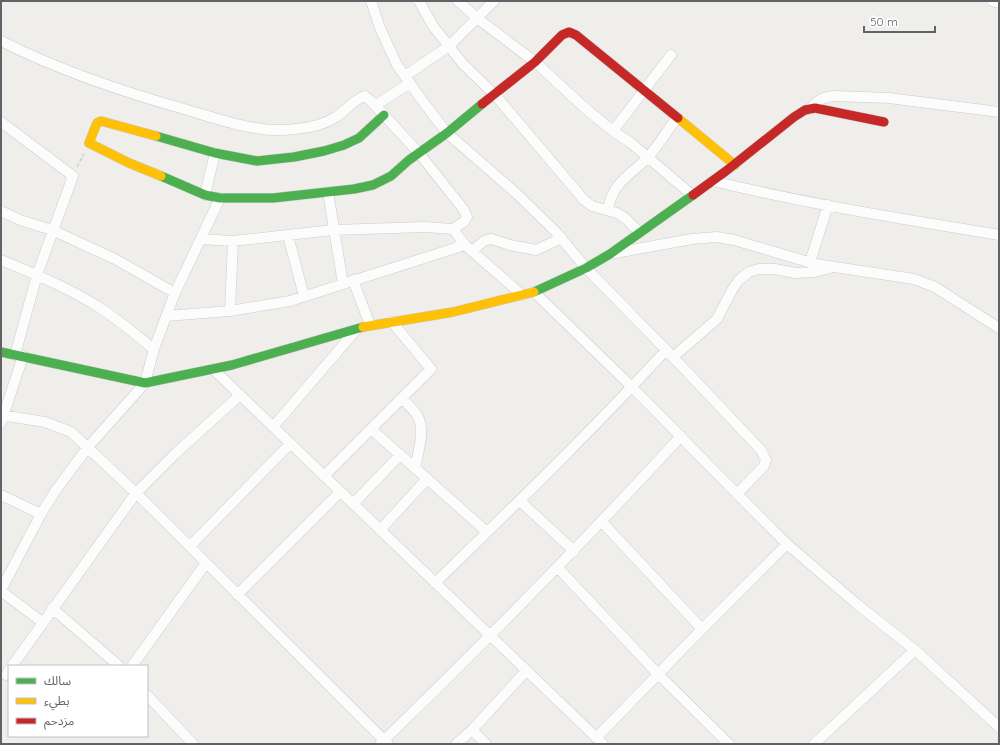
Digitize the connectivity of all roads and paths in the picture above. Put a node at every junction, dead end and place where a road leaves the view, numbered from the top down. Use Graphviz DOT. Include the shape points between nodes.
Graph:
graph roads {
  1 [pos="371,1"];
  2 [pos="420,1"];
  3 [pos="458,1"];
  4 [pos="494,1"];
  5 [pos="992,1"];
  6 [pos="999,4"];
  7 [pos="477,18"];
  8 [pos="1,41"];
  9 [pos="449,46"];
  10 [pos="671,55"];
  11 [pos="535,62"];
  12 [pos="407,79"];
  13 [pos="644,91"];
  14 [pos="494,95"];
  15 [pos="376,106"];
  16 [pos="810,109"];
  17 [pos="999,112"];
  18 [pos="384,115"];
  19 [pos="677,118"];
  20 [pos="1,122"];
  21 [pos="884,122"];
  22 [pos="613,131"];
  23 [pos="447,133"];
  24 [pos="89,144"];
  25 [pos="215,153"];
  26 [pos="419,153"];
  27 [pos="648,157"];
  28 [pos="735,165"];
  29 [pos="73,176"];
  30 [pos="713,181"];
  31 [pos="328,192"];
  32 [pos="205,195"];
  33 [pos="692,195"];
  34 [pos="220,198"];
  35 [pos="828,204"];
  36 [pos="608,210"];
  37 [pos="1,211"];
  38 [pos="452,229"];
  39 [pos="52,230"];
  40 [pos="333,230"];
  41 [pos="639,232"];
  42 [pos="288,236"];
  43 [pos="999,236"];
  44 [pos="562,238"];
  45 [pos="201,239"];
  46 [pos="233,241"];
  47 [pos="468,248"];
  48 [pos="610,254"];
  49 [pos="1,260"];
  50 [pos="810,262"];
  51 [pos="834,267"];
  52 [pos="586,268"];
  53 [pos="37,274"];
  54 [pos="348,282"];
  55 [pos="534,292"];
  56 [pos="175,293"];
  57 [pos="522,295"];
  58 [pos="304,296"];
  59 [pos="230,311"];
  60 [pos="166,316"];
  61 [pos="392,322"];
  62 [pos="370,326"];
  63 [pos="999,328"];
  64 [pos="356,330"];
  65 [pos="154,349"];
  66 [pos="1,352"];
  67 [pos="669,354"];
  68 [pos="19,356"];
  69 [pos="213,369"];
  70 [pos="145,383"];
  71 [pos="632,387"];
  72 [pos="240,395"];
  73 [pos="402,398"];
  74 [pos="2,418"];
  75 [pos="273,427"];
  76 [pos="371,429"];
  77 [pos="681,436"];
  78 [pos="290,444"];
  79 [pos="88,447"];
  80 [pos="400,455"];
  81 [pos="415,468"];
  82 [pos="324,476"];
  83 [pos="427,479"];
  84 [pos="340,492"];
  85 [pos="136,493"];
  86 [pos="737,494"];
  87 [pos="1,495"];
  88 [pos="520,501"];
  89 [pos="353,504"];
  90 [pos="41,514"];
  91 [pos="601,521"];
  92 [pos="380,530"];
  93 [pos="487,532"];
  94 [pos="787,544"];
  95 [pos="190,546"];
  96 [pos="574,551"];
  97 [pos="206,562"];
  98 [pos="558,568"];
  99 [pos="435,583"];
  100 [pos="1,591"];
  101 [pos="237,595"];
  102 [pos="52,608"];
  103 [pos="42,622"];
  104 [pos="702,629"];
  105 [pos="490,636"];
  106 [pos="915,650"];
  107 [pos="13,665"];
  108 [pos="118,665"];
  109 [pos="133,665"];
  110 [pos="526,671"];
  111 [pos="658,674"];
  112 [pos="148,696"];
  113 [pos="999,727"];
  114 [pos="472,730"];
  115 [pos="600,741"];
  116 [pos="384,743"];
  117 [pos="193,744"];
  118 [pos="456,744"];
  119 [pos="486,744"];
  120 [pos="729,744"];
  121 [pos="814,744"];
  1 -- 12 [label="street" via="397,65"];
  2 -- 9 [label="street" via="433,26"];
  3 -- 7 [label="street"];
  4 -- 7 [label="street"];
  5 -- 6 [label="street"];
  7 -- 9 [label="street"];
  7 -- 11 [label="street"];
  8 -- 15 [label="street" via="32,57 71,72 144,98 234,124 272,130 295,129 335,118 363,96"];
  9 -- 12 [label="street"];
  9 -- 14 [label="street"];
  10 -- 13 [label="street"];
  11 -- 13 [label="street" via="562,35 569,32"];
  11 -- 14 [label="street"];
  11 -- 22 [label="street"];
  12 -- 15 [label="street"];
  12 -- 23 [label="street"];
  13 -- 19 [label="street"];
  13 -- 22 [label="street"];
  14 -- 23 [label="street"];
  14 -- 36 [label="street" via="584,200 592,206"];
  15 -- 18 [label="street"];
  16 -- 17 [label="street" via="818,100 834,96 889,98"];
  16 -- 21 [label="street"];
  16 -- 28 [label="street" via="794,117"];
  18 -- 25 [label="street" via="359,138 324,151 257,161"];
  18 -- 26 [label="street"];
  19 -- 27 [label="street"];
  19 -- 28 [label="street"];
  20 -- 29 [label="street"];
  22 -- 27 [label="street"];
  23 -- 26 [label="street"];
  23 -- 44 [label="street" via="517,194"];
  24 -- 25 [label="street" via="96,123 101,121"];
  24 -- 29 [label="path"];
  24 -- 32 [label="street"];
  25 -- 32 [label="street"];
  26 -- 31 [label="street" via="381,182"];
  26 -- 38 [label="street" via="467,215 467,220"];
  27 -- 33 [label="street"];
  27 -- 36 [label="street" via="616,188"];
  28 -- 30 [label="street"];
  29 -- 39 [label="street"];
  30 -- 33 [label="street"];
  30 -- 35 [label="street"];
  31 -- 34 [label="street" via="273,198"];
  31 -- 40 [label="street"];
  32 -- 34 [label="street"];
  33 -- 41 [label="street"];
  34 -- 45 [label="street"];
  35 -- 43 [label="street"];
  35 -- 50 [label="street"];
  36 -- 41 [label="street" via="625,218"];
  37 -- 39 [label="street"];
  38 -- 40 [label="street" via="425,227"];
  38 -- 47 [label="street"];
  39 -- 53 [label="street"];
  39 -- 56 [label="street" via="116,259"];
  40 -- 42 [label="street"];
  40 -- 54 [label="street"];
  41 -- 48 [label="street"];
  42 -- 46 [label="street"];
  42 -- 58 [label="street"];
  44 -- 47 [label="street" via="536,250 491,239"];
  44 -- 52 [label="street"];
  45 -- 46 [label="street"];
  45 -- 56 [label="street"];
  46 -- 59 [label="street"];
  47 -- 54 [label="street"];
  47 -- 57 [label="street"];
  48 -- 50 [label="street" via="717,237"];
  48 -- 52 [label="street"];
  49 -- 53 [label="street"];
  50 -- 51 [label="street"];
  51 -- 63 [label="street" via="914,279 935,287"];
  51 -- 67 [label="street" via="815,272 795,273 775,269 749,272 732,290 717,319"];
  52 -- 55 [label="street"];
  52 -- 67 [label="street"];
  53 -- 65 [label="street" via="101,309"];
  53 -- 68 [label="street"];
  54 -- 58 [label="street"];
  54 -- 62 [label="street"];
  55 -- 57 [label="street"];
  55 -- 71 [label="street"];
  56 -- 60 [label="street"];
  57 -- 61 [label="street" via="453,312"];
  58 -- 59 [label="street" via="290,301"];
  59 -- 60 [label="street"];
  60 -- 65 [label="street"];
  61 -- 62 [label="street"];
  61 -- 73 [label="street" via="431,369"];
  62 -- 64 [label="street"];
  64 -- 69 [label="street"];
  64 -- 75 [label="street"];
  65 -- 70 [label="street"];
  66 -- 68 [label="street"];
  67 -- 71 [label="street"];
  67 -- 86 [label="street" via="765,457 764,466"];
  68 -- 70 [label="street"];
  68 -- 74 [label="street"];
  69 -- 70 [label="street"];
  69 -- 72 [label="street"];
  70 -- 79 [label="street"];
  71 -- 77 [label="street"];
  71 -- 88 [label="street"];
  72 -- 75 [label="street"];
  72 -- 85 [label="street"];
  73 -- 76 [label="street"];
  73 -- 81 [label="street" via="417,416 421,426"];
  74 -- 79 [label="street" via="45,422 71,432"];
  75 -- 78 [label="street"];
  76 -- 80 [label="street"];
  76 -- 82 [label="street"];
  77 -- 86 [label="street"];
  77 -- 91 [label="street"];
  78 -- 82 [label="street"];
  78 -- 95 [label="street"];
  79 -- 85 [label="street"];
  79 -- 90 [label="street"];
  80 -- 81 [label="street"];
  80 -- 89 [label="street"];
  81 -- 83 [label="street"];
  82 -- 84 [label="street"];
  83 -- 92 [label="street"];
  83 -- 93 [label="street"];
  84 -- 89 [label="street"];
  84 -- 101 [label="street"];
  85 -- 95 [label="street"];
  85 -- 102 [label="street"];
  86 -- 94 [label="street"];
  87 -- 90 [label="street"];
  88 -- 93 [label="street"];
  88 -- 96 [label="street"];
  89 -- 92 [label="street"];
  90 -- 100 [label="street"];
  91 -- 96 [label="street"];
  91 -- 104 [label="street"];
  92 -- 99 [label="street"];
  93 -- 99 [label="street"];
  94 -- 104 [label="street"];
  94 -- 106 [label="street"];
  95 -- 97 [label="street"];
  96 -- 98 [label="street"];
  97 -- 101 [label="street"];
  97 -- 109 [label="street"];
  98 -- 105 [label="street"];
  98 -- 111 [label="street"];
  99 -- 105 [label="street"];
  100 -- 103 [label="street"];
  101 -- 116 [label="street"];
  102 -- 103 [label="street"];
  102 -- 108 [label="street"];
  103 -- 107 [label="street"];
  104 -- 111 [label="street"];
  105 -- 110 [label="street"];
  105 -- 116 [label="street"];
  106 -- 113 [label="street"];
  106 -- 121 [label="street"];
  110 -- 114 [label="street"];
  110 -- 115 [label="street"];
  111 -- 115 [label="street"];
  111 -- 120 [label="street"];
  112 -- 117 [label="street"];
  114 -- 118 [label="street"];
  114 -- 119 [label="street"];
}
